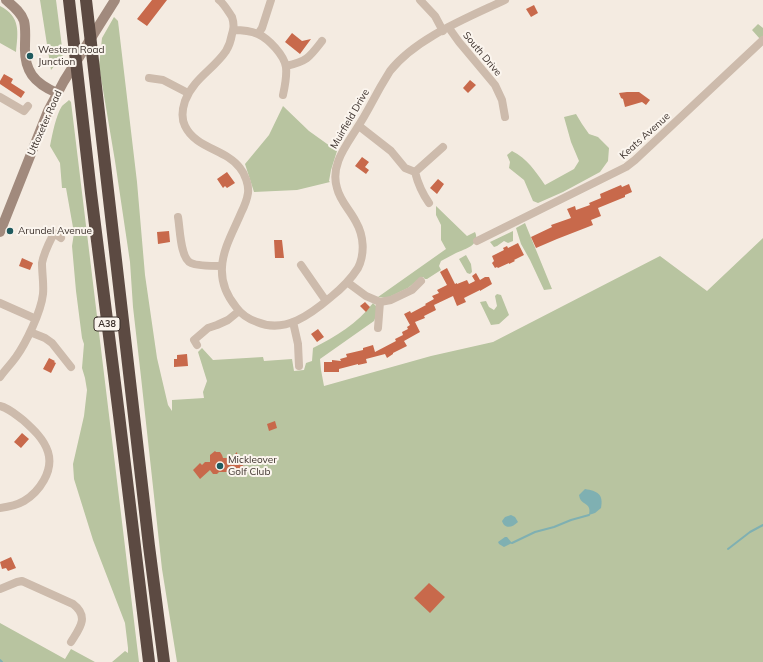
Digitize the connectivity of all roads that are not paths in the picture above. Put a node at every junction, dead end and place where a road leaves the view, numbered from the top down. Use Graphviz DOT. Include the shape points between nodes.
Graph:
graph roads {
  1 [pos="6,0"];
  2 [pos="69,0"];
  3 [pos="86,0"];
  4 [pos="219,0"];
  5 [pos="271,0"];
  6 [pos="420,0"];
  7 [pos="505,0"];
  8 [pos="113,3"];
  9 [pos="446,29"];
  10 [pos="234,30"];
  11 [pos="258,34"];
  12 [pos="763,40"];
  13 [pos="322,41"];
  14 [pos="286,66"];
  15 [pos="149,78"];
  16 [pos="57,93"];
  17 [pos="188,93"];
  18 [pos="283,95"];
  19 [pos="0,97"];
  20 [pos="28,106"];
  21 [pos="505,118"];
  22 [pos="359,126"];
  23 [pos="443,148"];
  24 [pos="416,172"];
  25 [pos="429,203"];
  26 [pos="178,216"];
  27 [pos="0,232"];
  28 [pos="61,238"];
  29 [pos="477,241"];
  30 [pos="301,265"];
  31 [pos="222,266"];
  32 [pos="421,281"];
  33 [pos="348,282"];
  34 [pos="326,301"];
  35 [pos="380,302"];
  36 [pos="0,303"];
  37 [pos="239,311"];
  38 [pos="36,318"];
  39 [pos="293,322"];
  40 [pos="378,328"];
  41 [pos="30,332"];
  42 [pos="197,345"];
  43 [pos="299,366"];
  44 [pos="71,367"];
  45 [pos="0,377"];
  46 [pos="0,406"];
  47 [pos="0,508"];
  48 [pos="0,589"];
  49 [pos="71,642"];
  50 [pos="149,662"];
  51 [pos="164,662"];
  1 -- 16 [label="main road" via="19,12 24,21 25,59 30,73 42,85"];
  2 -- 50 [label="highway, A38" via="90,193"];
  3 -- 51 [label="highway, A38"];
  4 -- 10 [label="street" via="229,12"];
  5 -- 11 [label="street"];
  6 -- 9 [label="street, South Drive"];
  7 -- 9 [label="street, Muirfield Drive"];
  8 -- 16 [label="main road, Uttoxeter Road"];
  9 -- 21 [label="street, South Drive" via="495,84 502,100"];
  9 -- 22 [label="street, Muirfield Drive" via="406,55 390,72"];
  10 -- 11 [label="street"];
  10 -- 17 [label="street, Muirfield Drive" via="227,49"];
  11 -- 14 [label="street" via="274,47"];
  12 -- 29 [label="street, Keats Avenue" via="626,167"];
  13 -- 14 [label="street" via="309,58"];
  14 -- 18 [label="street"];
  15 -- 17 [label="street" via="163,80"];
  16 -- 27 [label="main road, Uttoxeter Road"];
  17 -- 31 [label="street, Muirfield Drive" via="182,110 188,132 196,140 233,161 242,170 247,183 247,199 225,251"];
  19 -- 20 [label="street" via="24,111"];
  22 -- 24 [label="street" via="391,151 405,168"];
  22 -- 33 [label="street, Muirfield Drive" via="340,154 335,174 340,197 362,233 362,254"];
  23 -- 24 [label="street"];
  24 -- 25 [label="street" via="418,184"];
  26 -- 31 [label="street" via="183,226 183,254 187,261 192,264"];
  28 -- 38 [label="street" via="54,234 46,249 42,263 43,296"];
  30 -- 34 [label="street"];
  31 -- 37 [label="street, Muirfield Drive" via="224,287"];
  32 -- 35 [label="street" via="412,290"];
  33 -- 34 [label="street, Muirfield Drive"];
  33 -- 35 [label="street" via="366,296"];
  34 -- 39 [label="street, Muirfield Drive" via="302,319"];
  35 -- 40 [label="street"];
  36 -- 38 [label="street"];
  37 -- 39 [label="street, Muirfield Drive" via="247,318 269,326"];
  37 -- 42 [label="street" via="218,326 204,330 194,340"];
  38 -- 41 [label="street"];
  39 -- 43 [label="street" via="303,356"];
  41 -- 44 [label="street" via="52,343"];
  41 -- 45 [label="street"];
  46 -- 47 [label="street" via="10,410 35,431 48,452 49,462 46,476 35,492 22,502"];
  48 -- 49 [label="street" via="22,581 77,607 82,623"];
}
